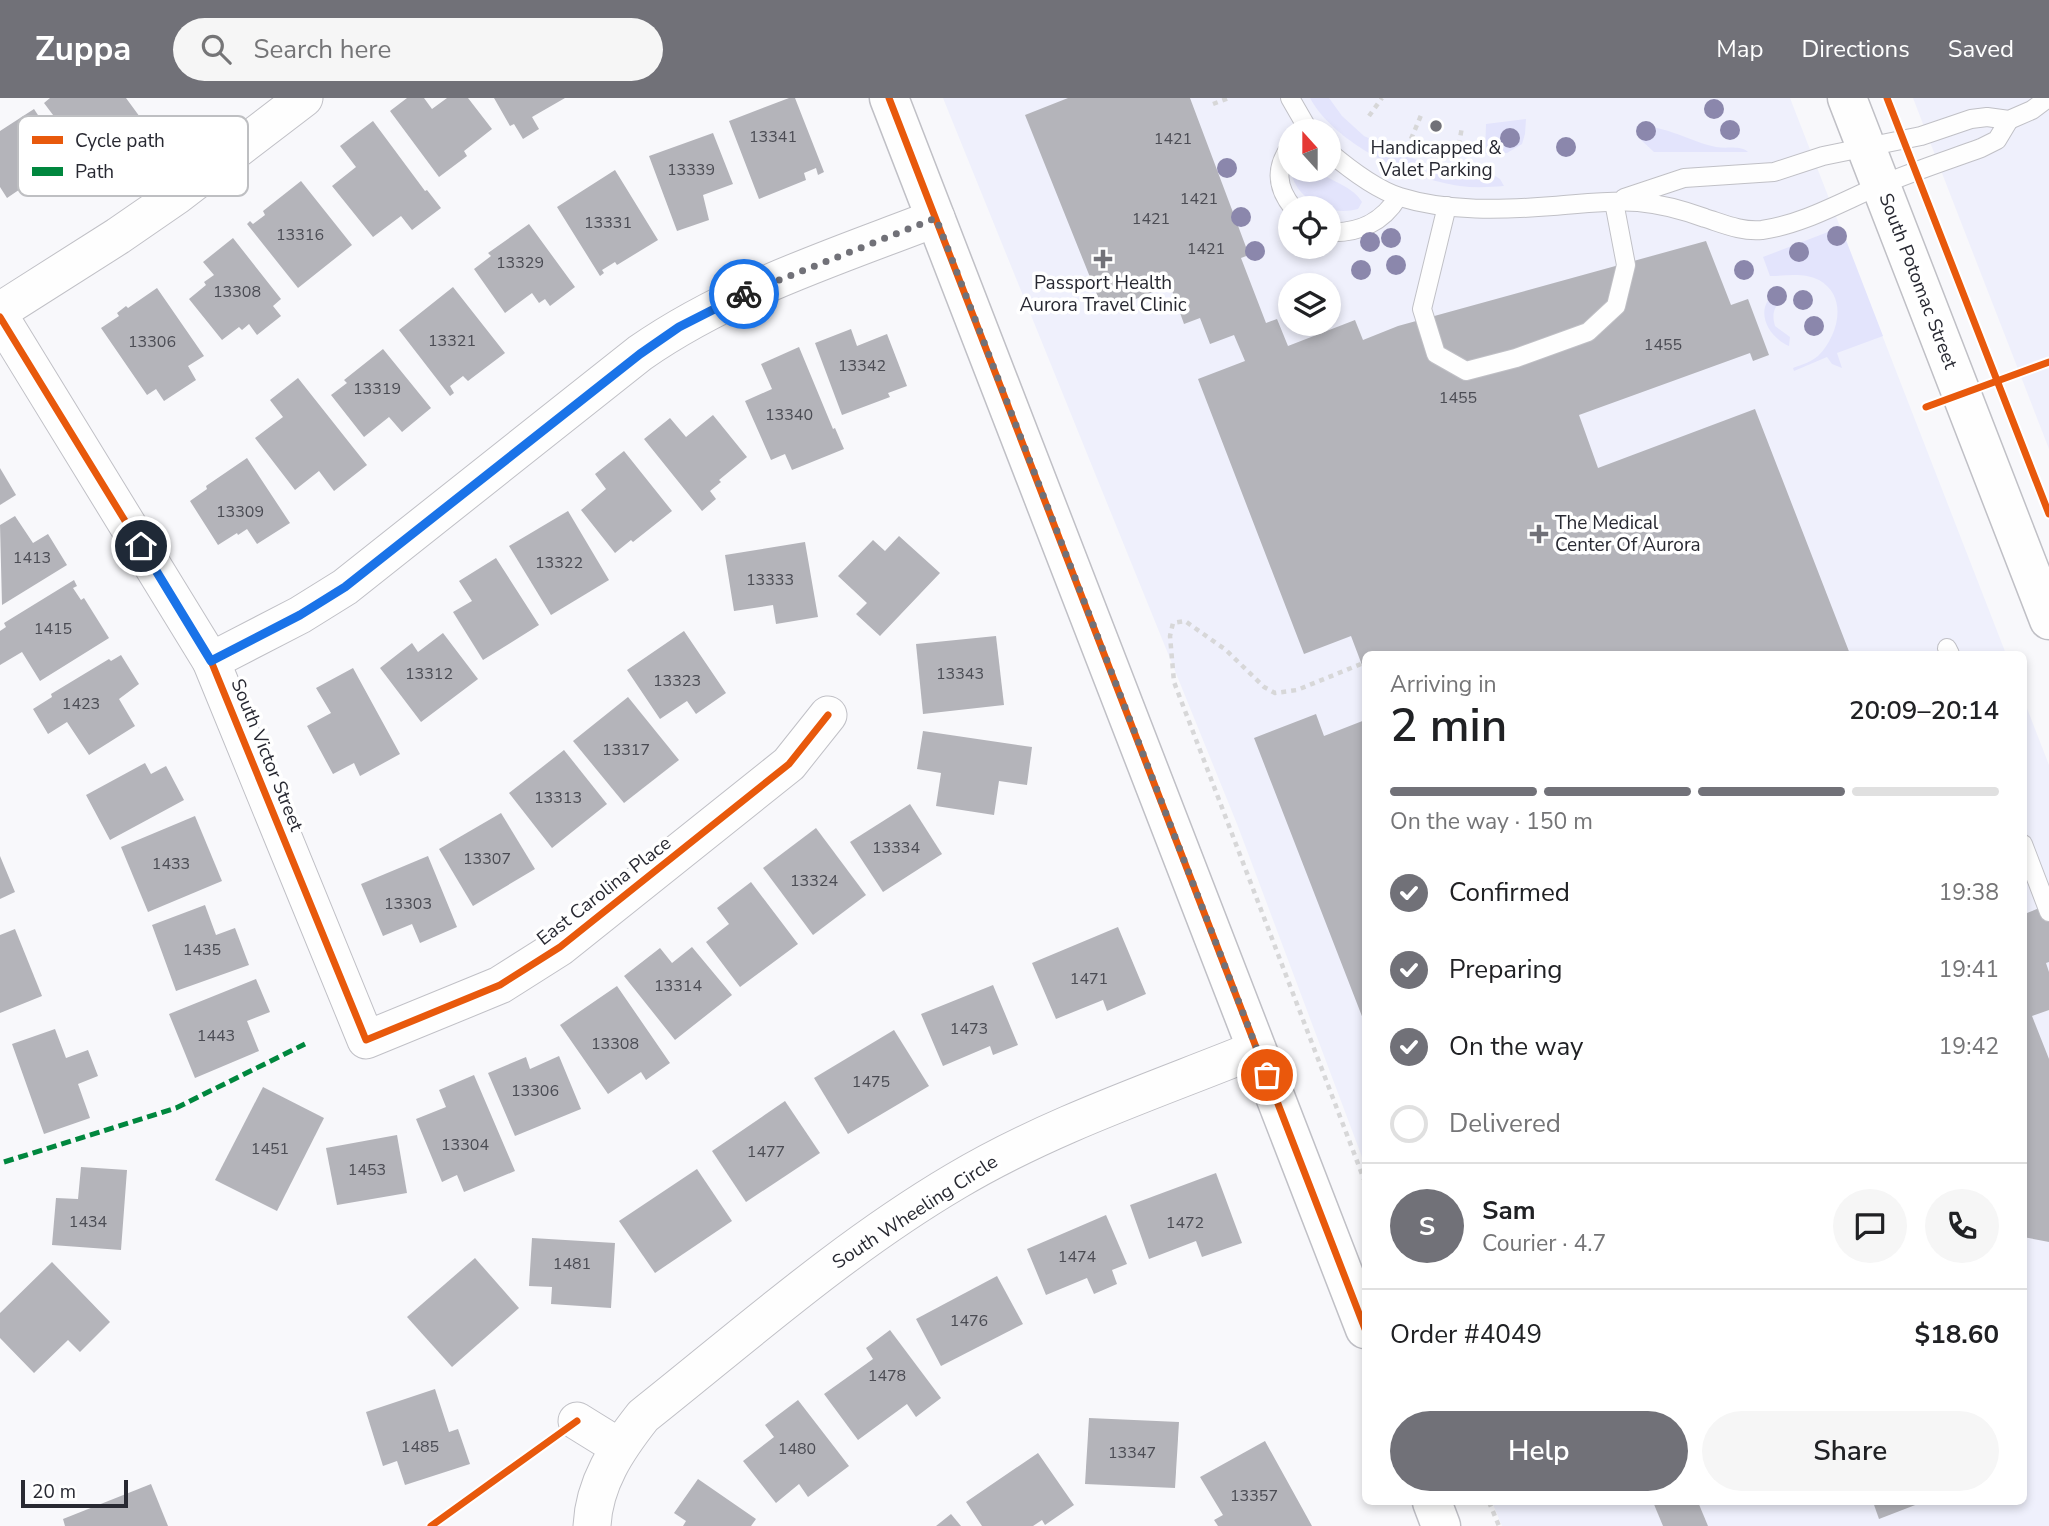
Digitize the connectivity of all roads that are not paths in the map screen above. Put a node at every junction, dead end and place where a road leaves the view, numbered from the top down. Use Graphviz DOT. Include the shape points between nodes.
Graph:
graph roads {
  1 [pos="304,98"];
  2 [pos="890,98"];
  3 [pos="1290,98"];
  4 [pos="1847,98"];
  5 [pos="2048,98"];
  6 [pos="1300,119"];
  7 [pos="2009,120"];
  8 [pos="248,141"];
  9 [pos="1866,148"];
  10 [pos="1341,161"];
  11 [pos="1881,185"];
  12 [pos="175,196"];
  13 [pos="1398,197"];
  14 [pos="1614,202"];
  15 [pos="1447,206"];
  16 [pos="936,218"];
  17 [pos="1341,232"];
  18 [pos="0,312"];
  19 [pos="0,317"];
  20 [pos="2049,620"];
  21 [pos="211,661"];
  22 [pos="828,715"];
  23 [pos="2027,854"];
  24 [pos="2049,912"];
  25 [pos="366,1040"];
  26 [pos="1257,1049"];
  27 [pos="1362,1320"];
  28 [pos="577,1420"];
  29 [pos="618,1447"];
  30 [pos="1433,1505"];
  31 [pos="593,1526"];
  32 [pos="1441,1526"];
  1 -- 8 [label="street"];
  2 -- 16 [label="street"];
  3 -- 6 [label="lane"];
  4 -- 9 [label="street, South Potomac Street"];
  5 -- 7 [label="lane"];
  7 -- 9 [label="lane" via="1971,119"];
  7 -- 11 [label="lane" via="1997,140"];
  9 -- 11 [label="street, South Potomac Street"];
  9 -- 14 [label="lane" via="1765,174 1684,178"];
  10 -- 13 [label="lane"];
  11 -- 14 [label="lane" via="1829,209 1755,230 1676,208"];
  11 -- 20 [label="street, South Potomac Street"];
  12 -- 18 [label="street"];
  13 -- 15 [label="lane"];
  13 -- 17 [label="lane" via="1373,223"];
  14 -- 15 [label="lane" via="1518,209"];
  14 -- 15 [label="lane" via="1626,265 1616,306 1588,332 1466,371 1436,354 1422,309"];
  16 -- 21 [label="street" via="753,289 679,327 345,587"];
  16 -- 26 [label="street"];
  19 -- 21 [label="street, South Victor Street"];
  21 -- 25 [label="street, South Victor Street"];
  22 -- 25 [label="street, East Carolina Place" via="789,764 560,947 499,985"];
  23 -- 24 [label="lane"];
  26 -- 27 [label="street"];
  26 -- 29 [label="street, South Wheeling Circle" via="1057,1129 956,1181 861,1243 643,1416"];
  28 -- 29 [label="street"];
  29 -- 31 [label="street, South Wheeling Circle" via="602,1479"];
  30 -- 32 [label="street"];
}
